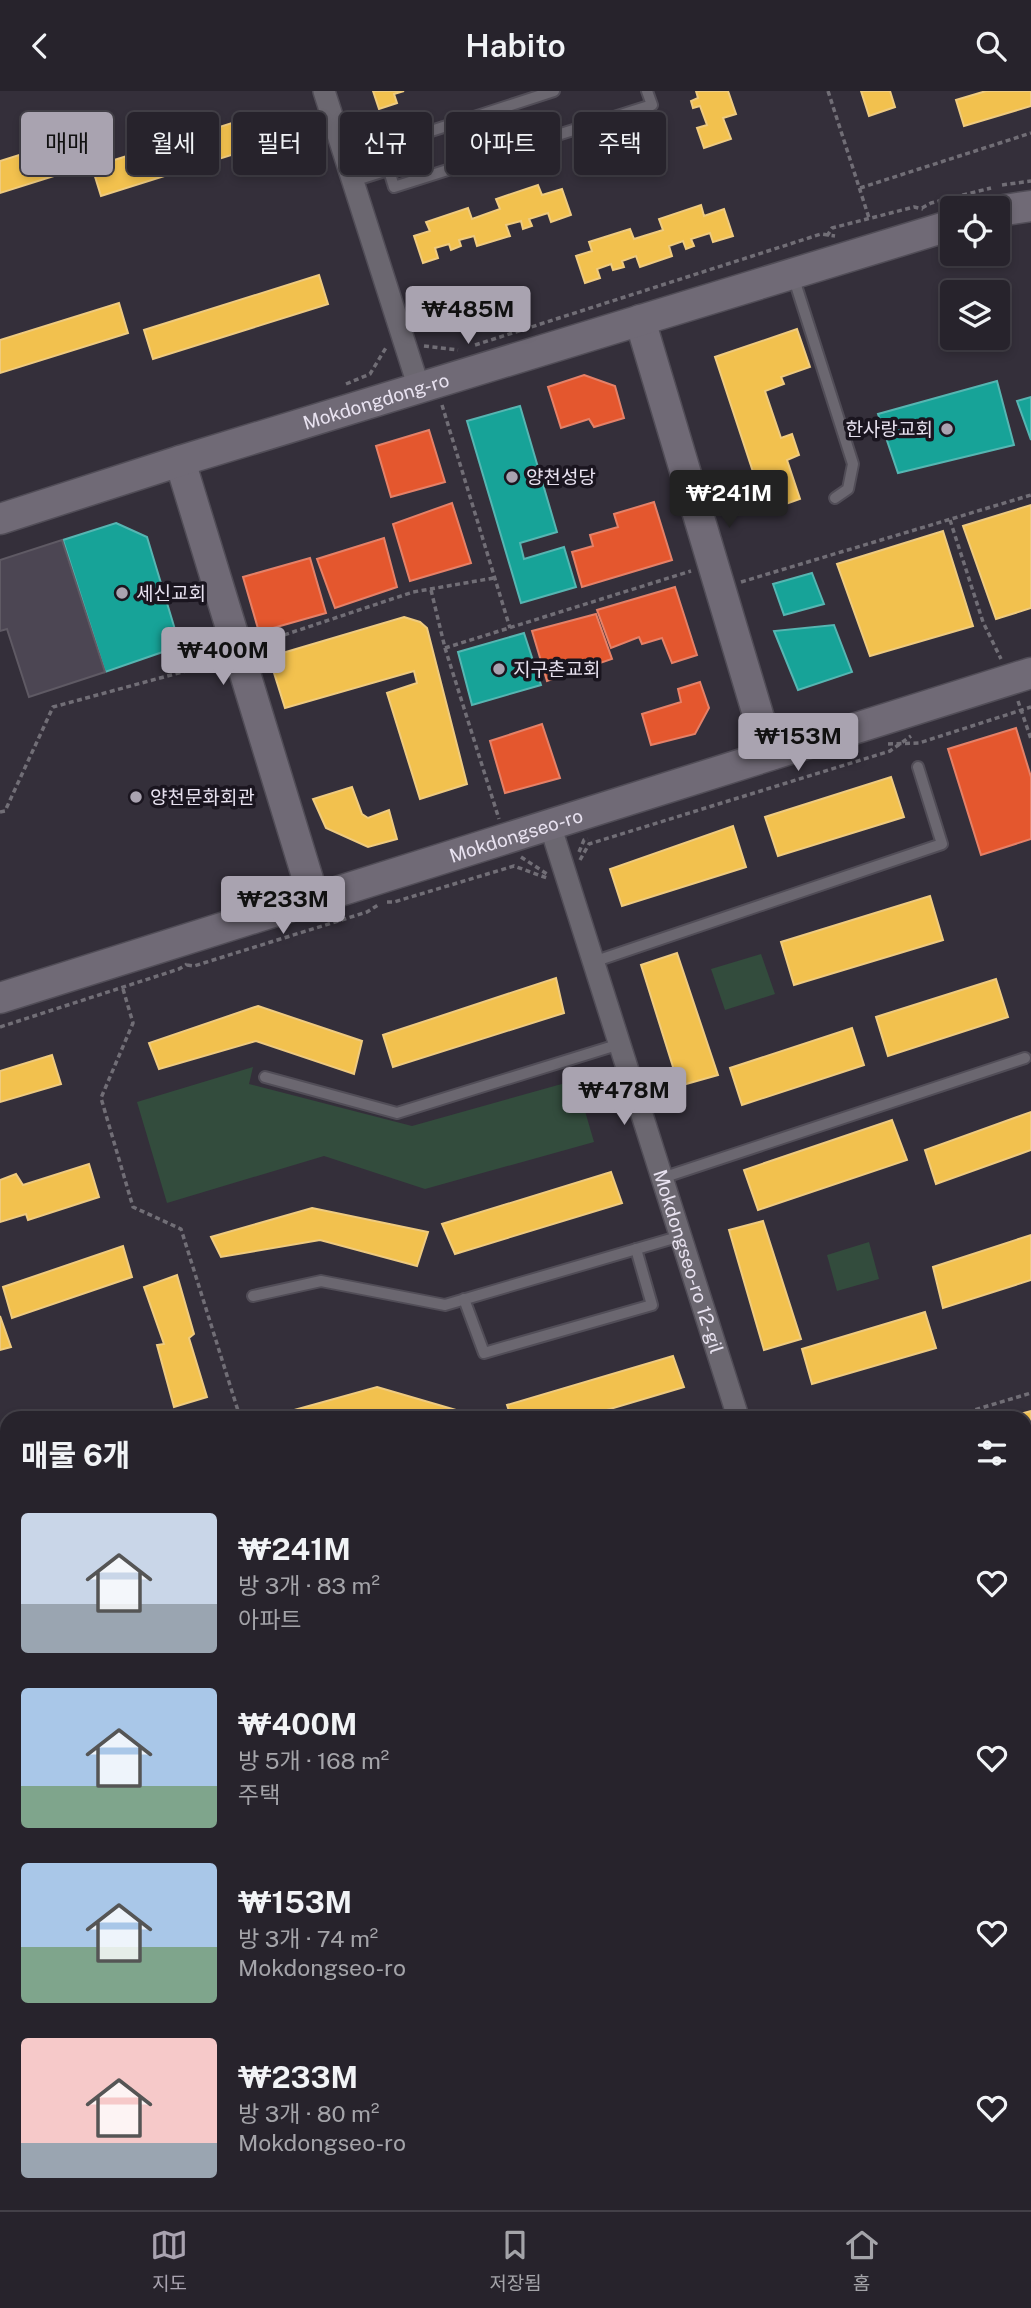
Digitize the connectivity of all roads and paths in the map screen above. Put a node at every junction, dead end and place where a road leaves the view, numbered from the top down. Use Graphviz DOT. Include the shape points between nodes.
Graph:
graph roads {
  1 [pos="324,91"];
  2 [pos="554,91"];
  3 [pos="647,91"];
  4 [pos="828,91"];
  5 [pos="432,131"];
  6 [pos="1031,133"];
  7 [pos="372,175"];
  8 [pos="390,175"];
  9 [pos="432,175"];
  10 [pos="432,175"];
  11 [pos="353,181"];
  12 [pos="1031,181"];
  13 [pos="860,188"];
  14 [pos="1031,206"];
  15 [pos="1010,209"];
  16 [pos="940,227"];
  17 [pos="844,233"];
  18 [pos="881,234"];
  19 [pos="792,274"];
  20 [pos="640,320"];
  21 [pos="400,329"];
  22 [pos="345,385"];
  23 [pos="427,385"];
  24 [pos="180,461"];
  25 [pos="1031,495"];
  26 [pos="835,498"];
  27 [pos="0,519"];
  28 [pos="950,520"];
  29 [pos="717,577"];
  30 [pos="431,590"];
  31 [pos="510,628"];
  32 [pos="445,648"];
  33 [pos="1021,677"];
  34 [pos="1031,707"];
  35 [pos="1021,710"];
  36 [pos="915,733"];
  37 [pos="1031,739"];
  38 [pos="902,743"];
  39 [pos="876,747"];
  40 [pos="770,755"];
  41 [pos="918,767"];
  42 [pos="743,790"];
  43 [pos="550,825"];
  44 [pos="513,848"];
  45 [pos="566,877"];
  46 [pos="389,898"];
  47 [pos="314,899"];
  48 [pos="372,902"];
  49 [pos="382,902"];
  50 [pos="197,959"];
  51 [pos="593,962"];
  52 [pos="186,965"];
  53 [pos="122,988"];
  54 [pos="0,998"];
  55 [pos="0,1027"];
  56 [pos="620,1044"];
  57 [pos="1025,1058"];
  58 [pos="265,1077"];
  59 [pos="662,1178"];
  60 [pos="681,1236"];
  61 [pos="636,1249"];
  62 [pos="253,1296"];
  63 [pos="464,1299"];
  64 [pos="1031,1393"];
  65 [pos="238,1411"];
  66 [pos="736,1411"];
  67 [pos="971,1411"];
  1 -- 11 [label="street"];
  2 -- 5 [label="lane"];
  3 -- 10 [label="lane" via="652,105"];
  4 -- 13 [label="path"];
  6 -- 13 [label="path"];
  7 -- 11 [label="lane"];
  8 -- 9 [label="lane" via="394,187"];
  11 -- 21 [label="street"];
  12 -- 18 [label="path" via="931,203"];
  13 -- 18 [label="path"];
  14 -- 15 [label="main road"];
  16 -- 18 [label="main road, Mokdongdong-ro"];
  17 -- 21 [label="path" via="821,234 457,350 425,347 410,336 406,325"];
  18 -- 19 [label="main road, Mokdongdong-ro"];
  19 -- 20 [label="main road, Mokdongdong-ro"];
  19 -- 26 [label="lane" via="853,464 848,489"];
  20 -- 23 [label="main road, Mokdongdong-ro"];
  20 -- 29 [label="main road"];
  21 -- 22 [label="path" via="389,334 386,350 370,374"];
  21 -- 23 [label="street"];
  23 -- 24 [label="main road, Mokdongdong-ro"];
  23 -- 31 [label="path"];
  24 -- 27 [label="main road, Mokdongdong-ro"];
  24 -- 47 [label="main road"];
  25 -- 28 [label="path"];
  28 -- 29 [label="path"];
  28 -- 33 [label="path" via="984,622"];
  29 -- 31 [label="path"];
  29 -- 40 [label="main road"];
  30 -- 32 [label="path"];
  31 -- 32 [label="path"];
  32 -- 44 [label="path"];
  33 -- 35 [label="path"];
  33 -- 40 [label="main road, Mokdongseo-ro"];
  34 -- 35 [label="path"];
  35 -- 37 [label="path"];
  35 -- 38 [label="path" via="919,743"];
  36 -- 38 [label="path"];
  38 -- 39 [label="path"];
  38 -- 45 [label="path" via="890,751 589,843 577,867 580,883"];
  40 -- 43 [label="main road, Mokdongseo-ro"];
  41 -- 51 [label="lane" via="942,844"];
  42 -- 45 [label="path" via="584,840"];
  43 -- 44 [label="main road, Mokdongseo-ro"];
  43 -- 45 [label="street, Mokdongseo-ro 12-gil"];
  44 -- 45 [label="path" via="550,876"];
  44 -- 47 [label="main road, Mokdongseo-ro"];
  45 -- 49 [label="path" via="554,889 546,877 514,866"];
  45 -- 51 [label="street, Mokdongseo-ro 12-gil"];
  46 -- 49 [label="path"];
  47 -- 54 [label="main road, Mokdongseo-ro"];
  48 -- 49 [label="path"];
  49 -- 52 [label="path" via="367,912"];
  50 -- 52 [label="path"];
  51 -- 56 [label="street, Mokdongseo-ro 12-gil"];
  52 -- 53 [label="path"];
  52 -- 53 [label="path" via="120,981"];
  53 -- 55 [label="path"];
  53 -- 65 [label="path" via="133,1023 102,1098 133,1207 181,1229"];
  56 -- 58 [label="lane" via="397,1113"];
  56 -- 59 [label="street, Mokdongseo-ro 12-gil"];
  57 -- 59 [label="lane"];
  59 -- 60 [label="street, Mokdongseo-ro 12-gil"];
  60 -- 61 [label="lane"];
  60 -- 66 [label="street, Mokdongseo-ro 12-gil"];
  61 -- 63 [label="lane"];
  61 -- 63 [label="lane" via="652,1305 484,1353"];
  62 -- 63 [label="lane" via="321,1281 445,1305"];
  64 -- 67 [label="path"];
}
